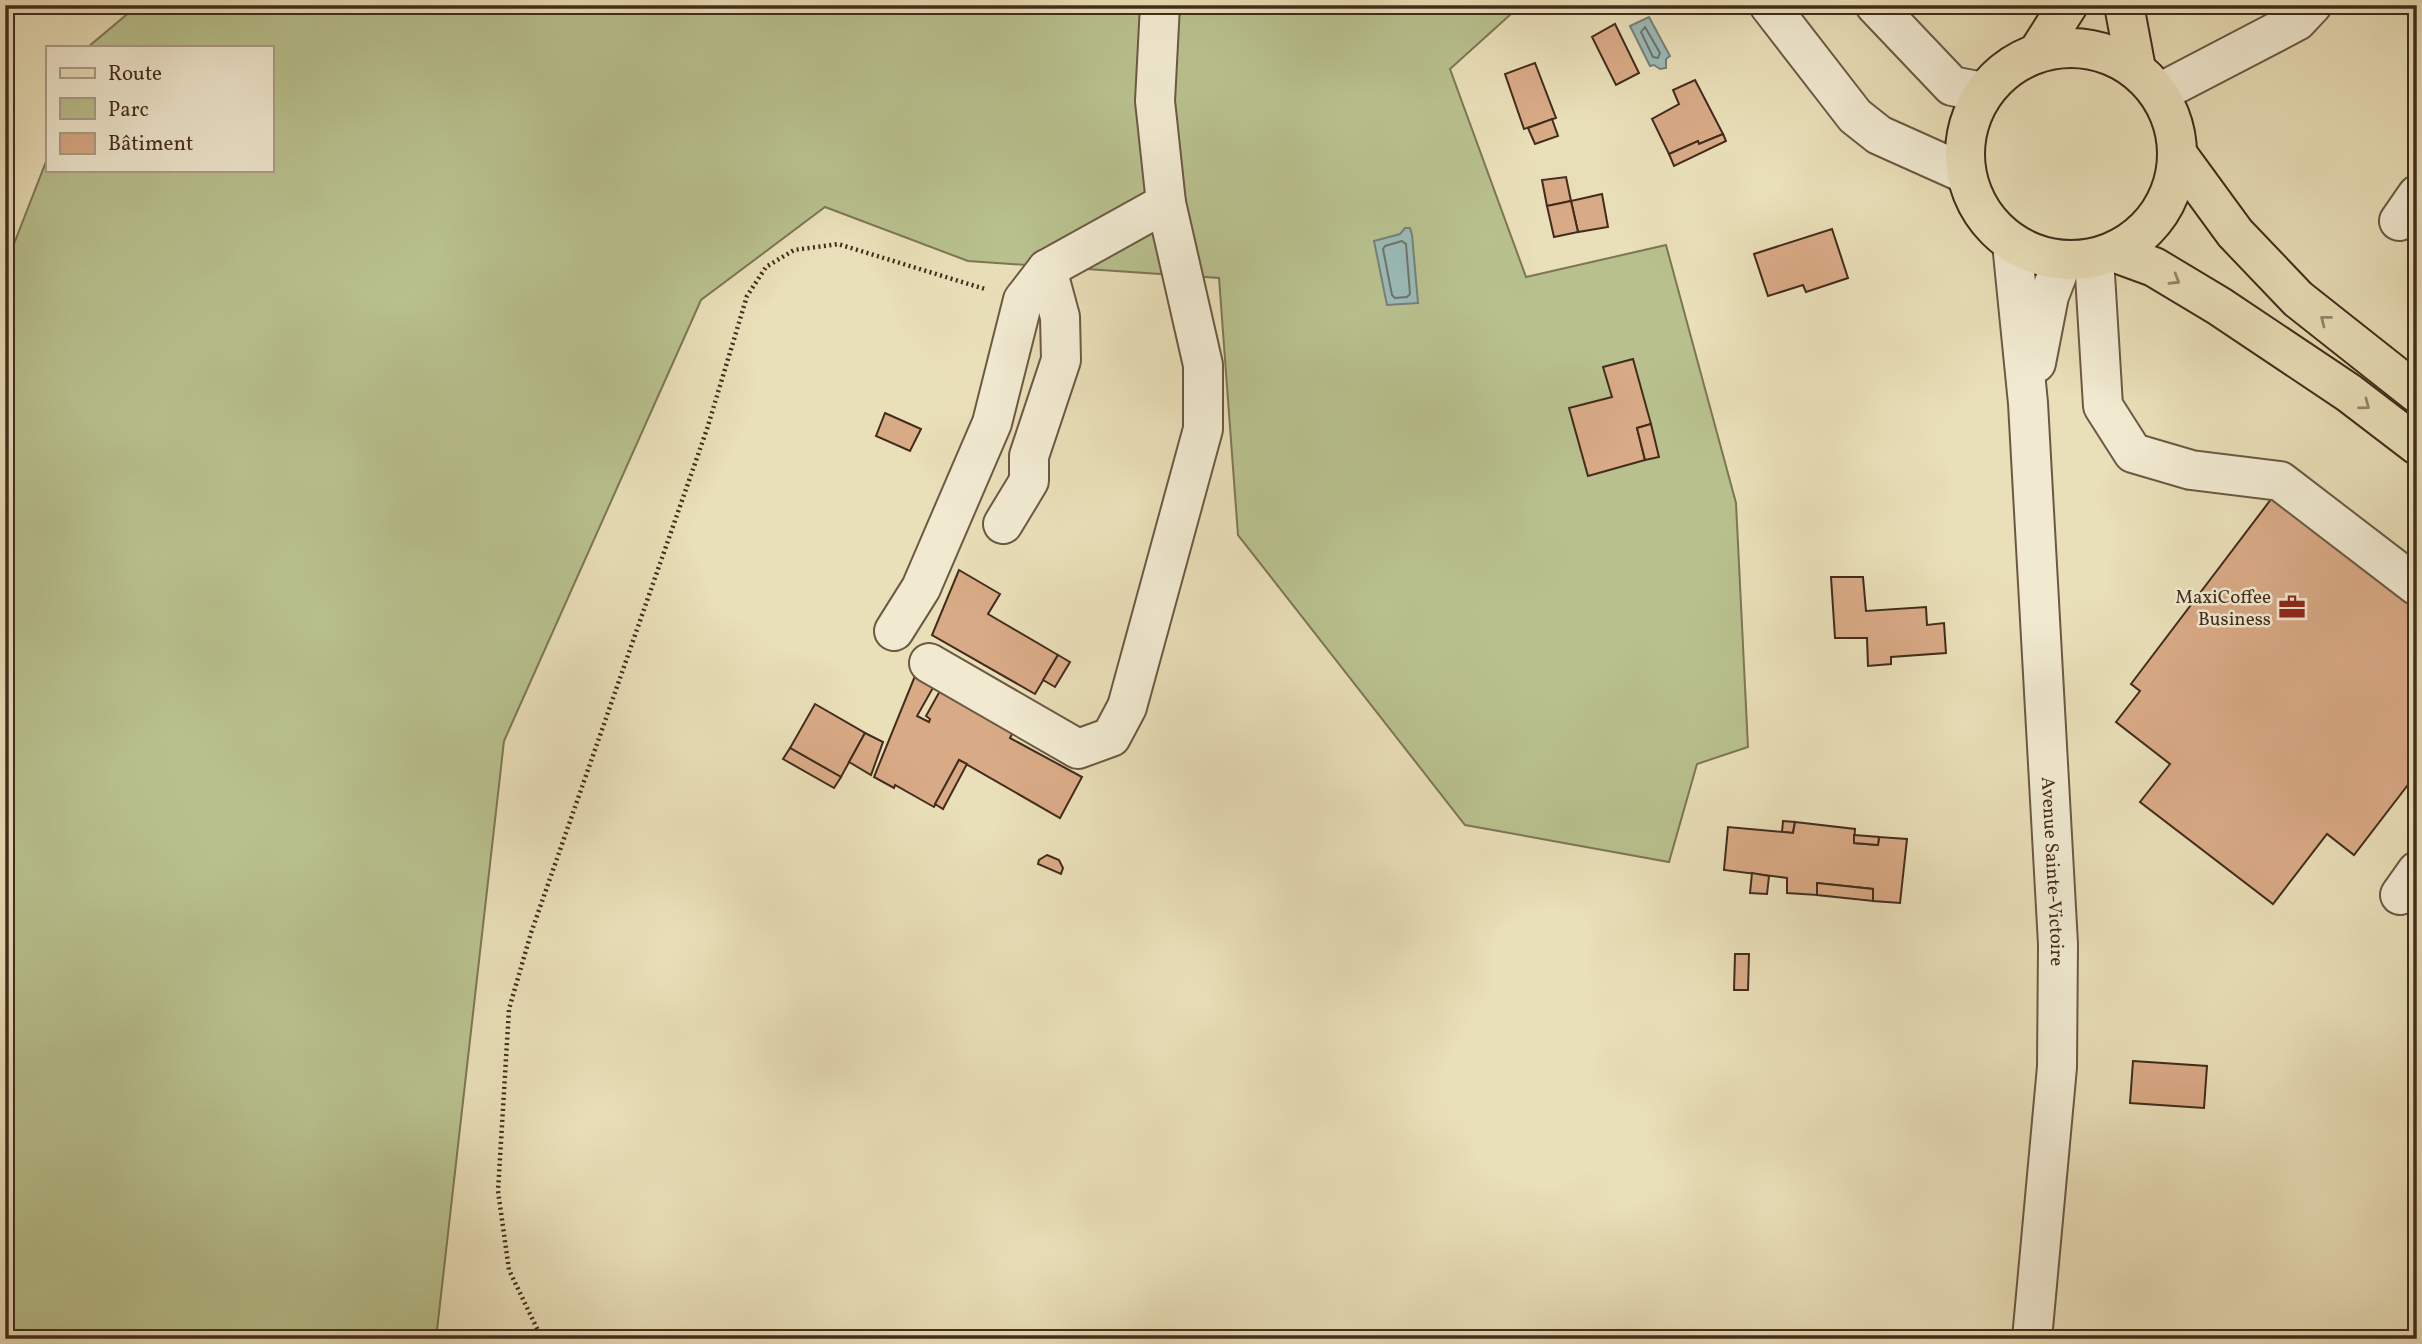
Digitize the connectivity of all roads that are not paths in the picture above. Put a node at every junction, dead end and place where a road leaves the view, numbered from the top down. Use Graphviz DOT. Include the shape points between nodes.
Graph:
graph roads {
  1 [pos="1160,5"];
  2 [pos="1769,5"];
  3 [pos="1875,5"];
  4 [pos="2068,5"];
  5 [pos="2124,5"];
  6 [pos="2312,5"];
  7 [pos="2038,52"];
  8 [pos="2148,81"];
  9 [pos="1983,92"];
  10 [pos="2178,155"];
  11 [pos="1966,174"];
  12 [pos="1166,203"];
  13 [pos="2012,243"];
  14 [pos="2090,257"];
  15 [pos="1047,269"];
  16 [pos="2417,393"];
  17 [pos="2028,403"];
  18 [pos="2417,445"];
  19 [pos="1003,524"];
  20 [pos="2417,586"];
  21 [pos="894,631"];
  22 [pos="929,663"];
  23 [pos="2032,1339"];
  1 -- 12 [label="street" via="1156,100"];
  2 -- 11 [label="street" via="1855,116 1879,135"];
  3 -- 9 [label="street" via="1952,86"];
  4 -- 7 [label="main road"];
  5 -- 8 [label="main road"];
  6 -- 8 [label="street" via="2297,21"];
  7 -- 8 [label="main road" via="2072,47 2106,53"];
  7 -- 9 [label="main road" via="2007,68"];
  8 -- 10 [label="main road" via="2174,122"];
  9 -- 11 [label="main road" via="1970,118"];
  10 -- 14 [label="main road" via="2174,186 2160,214 2139,236"];
  16 -- 10 [label="main road, one-way" via="2298,299 2235,233"];
  11 -- 13 [label="main road" via="1975,201 1990,224"];
  12 -- 15 [label="street"];
  12 -- 22 [label="street" via="1203,365 1203,429 1127,707 1111,737 1078,749"];
  13 -- 14 [label="main road" via="2036,255"];
  13 -- 17 [label="street, Avenue Sainte-Victoire"];
  14 -- 17 [label="street, Avenue Sainte-Victoire" via="2049,296"];
  14 -- 18 [label="main road, one-way" via="2154,267 2349,393"];
  14 -- 20 [label="street" via="2104,406 2133,453 2191,470 2280,481"];
  15 -- 19 [label="street" via="1060,317 1061,360 1029,456 1029,481"];
  15 -- 21 [label="street" via="1023,300 992,423 920,589"];
  17 -- 23 [label="street, Avenue Sainte-Victoire" via="2058,944 2057,1067"];
}
